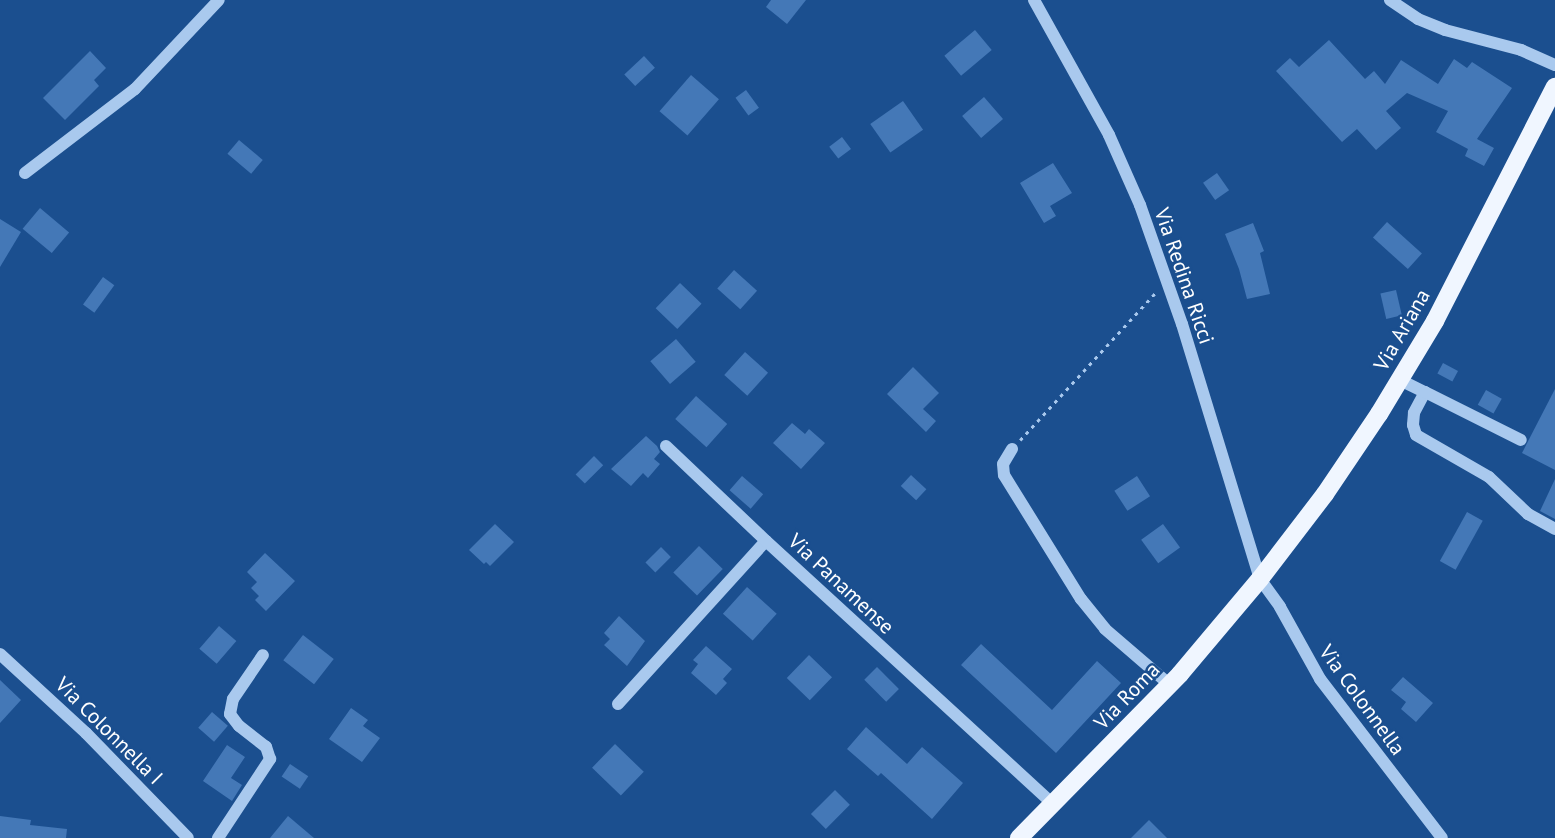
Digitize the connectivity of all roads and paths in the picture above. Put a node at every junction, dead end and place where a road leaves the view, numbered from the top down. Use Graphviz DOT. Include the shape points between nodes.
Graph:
graph roads {
  1 [pos="219,0"];
  2 [pos="1034,0"];
  3 [pos="1390,0"];
  4 [pos="1555,65"];
  5 [pos="1555,87"];
  6 [pos="24,173"];
  7 [pos="1167,280"];
  8 [pos="1400,380"];
  9 [pos="1425,392"];
  10 [pos="1521,440"];
  11 [pos="666,446"];
  12 [pos="1012,449"];
  13 [pos="1555,529"];
  14 [pos="766,541"];
  15 [pos="1260,579"];
  16 [pos="0,654"];
  17 [pos="263,655"];
  18 [pos="1170,685"];
  19 [pos="618,704"];
  20 [pos="1053,804"];
  21 [pos="188,838"];
  22 [pos="218,838"];
  23 [pos="1018,838"];
  24 [pos="1442,838"];
  1 -- 6 [label="street" via="129,94"];
  2 -- 7 [label="street, Via Redina Ricci" via="1116,150"];
  3 -- 4 [label="street" via="1445,30 1521,50"];
  5 -- 8 [label="main road, Via Ariana" via="1474,251"];
  7 -- 12 [label="path"];
  7 -- 15 [label="street, Via Redina Ricci"];
  8 -- 9 [label="street"];
  8 -- 15 [label="main road, Via Ariana" via="1339,473"];
  9 -- 10 [label="street"];
  9 -- 13 [label="street" via="1414,413 1416,435 1489,477 1528,514"];
  11 -- 14 [label="street"];
  12 -- 18 [label="street" via="1003,464 1004,475 1086,606 1112,636"];
  14 -- 19 [label="street, Via Panamense"];
  14 -- 20 [label="street, Via Panamense"];
  15 -- 18 [label="main road, Via Roma"];
  15 -- 24 [label="street, Via Colonnella" via="1320,679"];
  16 -- 21 [label="street, Via Colonnella I" via="86,733"];
  17 -- 22 [label="street" via="235,696 230,714 266,747 270,759"];
  18 -- 20 [label="main road, Via Roma"];
  20 -- 23 [label="main road, Via Roma"];
}
